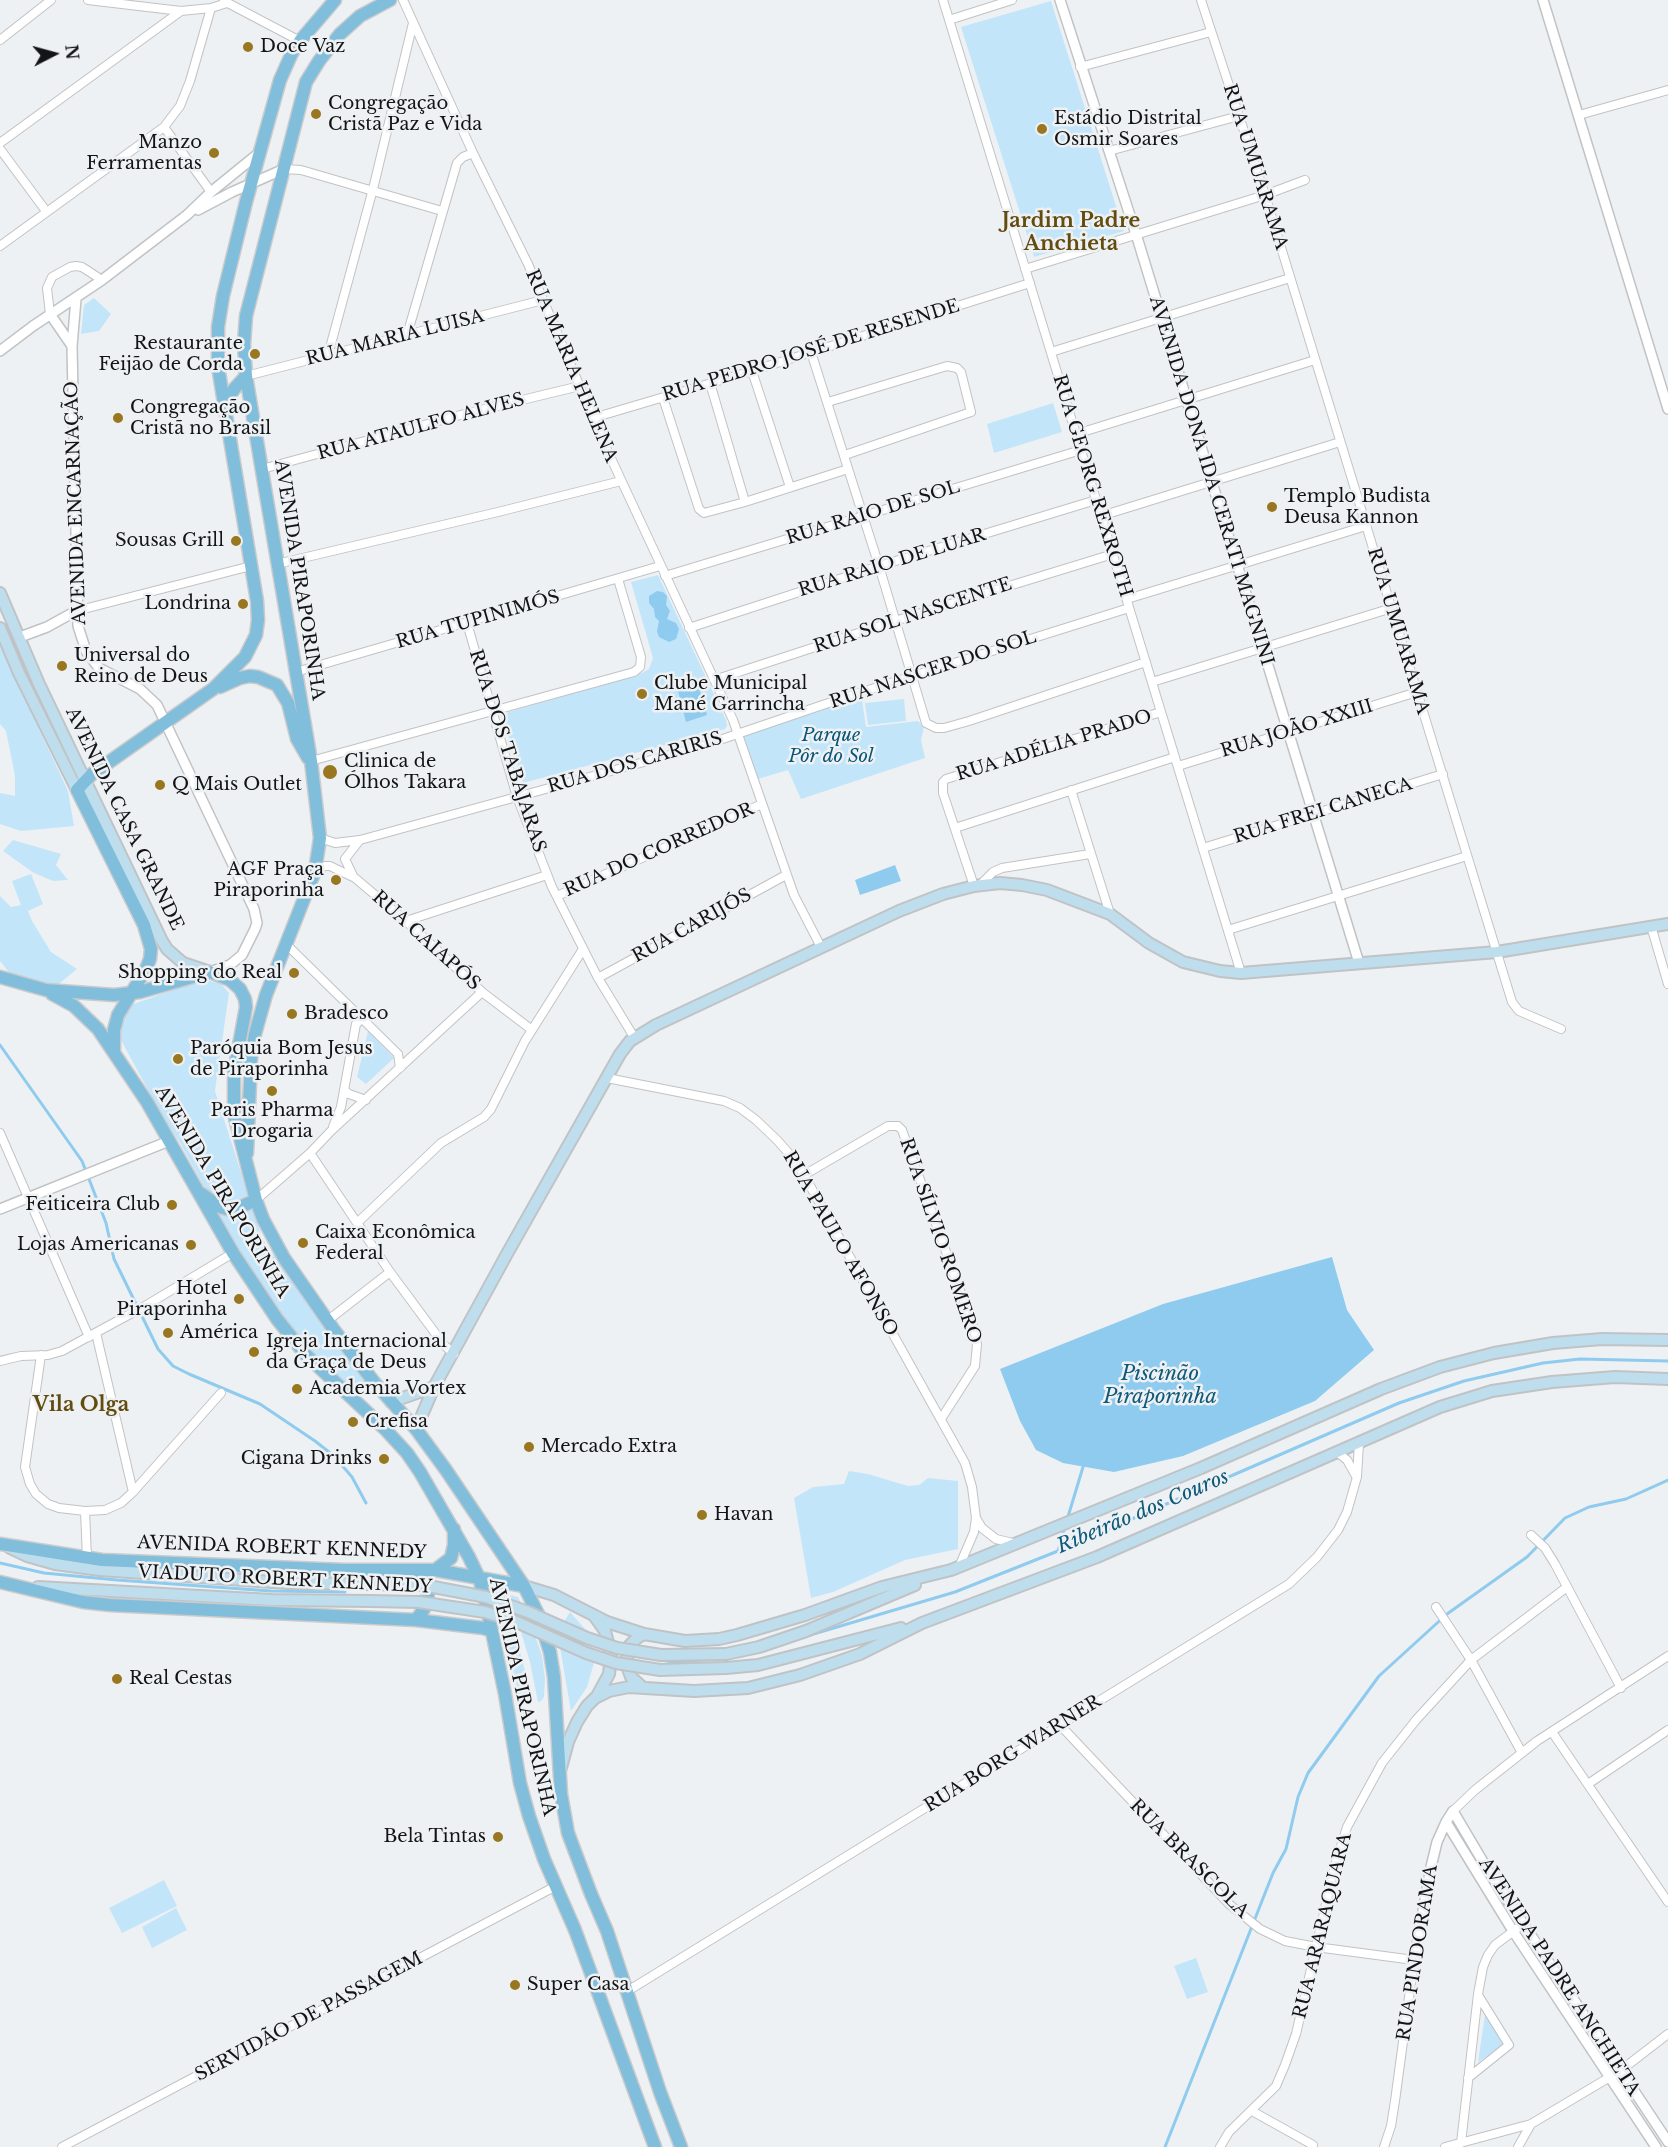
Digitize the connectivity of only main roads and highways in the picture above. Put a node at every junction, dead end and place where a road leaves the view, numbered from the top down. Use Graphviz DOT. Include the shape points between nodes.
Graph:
graph roads {
  1 [pos="335,0"];
  2 [pos="390,0"];
  3 [pos="246,376"];
  4 [pos="224,404"];
  5 [pos="0,593"];
  6 [pos="0,628"];
  7 [pos="213,689"];
  8 [pos="311,761"];
  9 [pos="81,785"];
  10 [pos="1668,924"];
  11 [pos="210,972"];
  12 [pos="0,977"];
  13 [pos="46,990"];
  14 [pos="132,993"];
  15 [pos="114,1051"];
  16 [pos="246,1163"];
  17 [pos="198,1191"];
  18 [pos="256,1200"];
  19 [pos="1668,1340"];
  20 [pos="1668,1379"];
  21 [pos="434,1387"];
  22 [pos="391,1402"];
  23 [pos="416,1429"];
  24 [pos="454,1528"];
  25 [pos="2,1545"];
  26 [pos="420,1570"];
  27 [pos="435,1570"];
  28 [pos="940,1574"];
  29 [pos="479,1578"];
  30 [pos="0,1582"];
  31 [pos="15,1585"];
  32 [pos="524,1586"];
  33 [pos="593,1614"];
  34 [pos="416,1620"];
  35 [pos="922,1623"];
  36 [pos="492,1631"];
  37 [pos="645,1634"];
  38 [pos="642,1687"];
  39 [pos="595,1698"];
  40 [pos="560,1774"];
  41 [pos="655,2147"];
  42 [pos="681,2147"];
  1 -- 4 [label="main road" via="292,53 259,153 218,327 218,366"];
  2 -- 3 [label="main road, AVENIDA PIRAPORINHA" via="340,34 310,74 303,92 246,316"];
  3 -- 4 [label="main road"];
  3 -- 8 [label="main road, AVENIDA PIRAPORINHA"];
  4 -- 7 [label="main road" via="258,612 256,634 245,657"];
  5 -- 9 [label="main road, AVENIDA CASA GRANDE"];
  6 -- 9 [label="main road, AVENIDA CASA GRANDE" via="19,673"];
  7 -- 8 [label="main road" via="250,676 277,685 288,703 297,739"];
  7 -- 9 [label="main road"];
  8 -- 16 [label="main road, AVENIDA PIRAPORINHA" via="320,838 315,872 259,1015 252,1047"];
  9 -- 11 [label="main road, AVENIDA CASA GRANDE" via="167,949 183,963"];
  9 -- 14 [label="main road, AVENIDA CASA GRANDE" via="149,938 150,959"];
  10 -- 21 [label="main road" via="1497,952 1241,972 1183,962 1110,914 1047,890 1022,885 977,885 910,906 656,1024 625,1046"];
  11 -- 14 [label="main road"];
  11 -- 16 [label="main road, AVENIDA PIRAPORINHA" via="236,984 245,999 233,1092"];
  12 -- 13 [label="main road"];
  13 -- 14 [label="main road" via="97,995"];
  13 -- 15 [label="main road, AVENIDA PIRAPORINHA" via="86,1015"];
  14 -- 15 [label="main road" via="116,1022"];
  15 -- 17 [label="main road, AVENIDA PIRAPORINHA"];
  16 -- 18 [label="main road, AVENIDA PIRAPORINHA"];
  17 -- 18 [label="main road" via="227,1209"];
  17 -- 24 [label="main road, AVENIDA PIRAPORINHA" via="277,1319 305,1354 407,1452"];
  18 -- 22 [label="main road, AVENIDA PIRAPORINHA" via="278,1248 327,1321"];
  19 -- 28 [label="main road" via="1553,1343 1460,1361 1381,1389 1201,1468"];
  20 -- 35 [label="main road" via="1615,1377 1552,1382 1492,1392 1440,1407 1097,1557"];
  21 -- 22 [label="main road"];
  21 -- 23 [label="main road"];
  22 -- 23 [label="main road, AVENIDA PIRAPORINHA"];
  23 -- 32 [label="main road, AVENIDA PIRAPORINHA"];
  24 -- 27 [label="main road" via="451,1558"];
  24 -- 29 [label="main road, AVENIDA PIRAPORINHA"];
  25 -- 26 [label="main road, AVENIDA ROBERT KENNEDY" via="87,1558 163,1563"];
  25 -- 28 [label="main road, VIADUTO ROBERT KENNEDY, bridge" via="55,1564 135,1573 439,1587 501,1601 604,1645 668,1656 744,1651 806,1631"];
  26 -- 27 [label="main road, AVENIDA ROBERT KENNEDY"];
  26 -- 34 [label="main road" via="428,1594"];
  27 -- 29 [label="main road, AVENIDA ROBERT KENNEDY"];
  28 -- 37 [label="main road, AVENIDA ROBERT KENNEDY" via="882,1587 805,1615 719,1639 685,1641"];
  29 -- 32 [label="main road, AVENIDA ROBERT KENNEDY"];
  29 -- 36 [label="main road, AVENIDA PIRAPORINHA"];
  30 -- 31 [label="main road"];
  31 -- 34 [label="main road" via="110,1605"];
  31 -- 35 [label="main road, VIADUTO ROBERT KENNEDY, bridge" via="272,1600 407,1601 470,1608 512,1620 603,1659 660,1670 758,1665"];
  32 -- 33 [label="main road, AVENIDA ROBERT KENNEDY"];
  32 -- 40 [label="main road, AVENIDA PIRAPORINHA" via="550,1652"];
  33 -- 37 [label="main road, AVENIDA ROBERT KENNEDY"];
  33 -- 39 [label="main road" via="605,1631 611,1654 609,1674"];
  34 -- 36 [label="main road"];
  35 -- 38 [label="main road" via="860,1654 772,1683 715,1690"];
  36 -- 41 [label="main road, AVENIDA PIRAPORINHA" via="529,1816"];
  37 -- 38 [label="main road" via="634,1640 627,1656 629,1674"];
  38 -- 39 [label="main road" via="616,1689"];
  39 -- 40 [label="main road" via="577,1722"];
  40 -- 42 [label="main road, AVENIDA PIRAPORINHA" via="568,1833 607,1931"];
}
